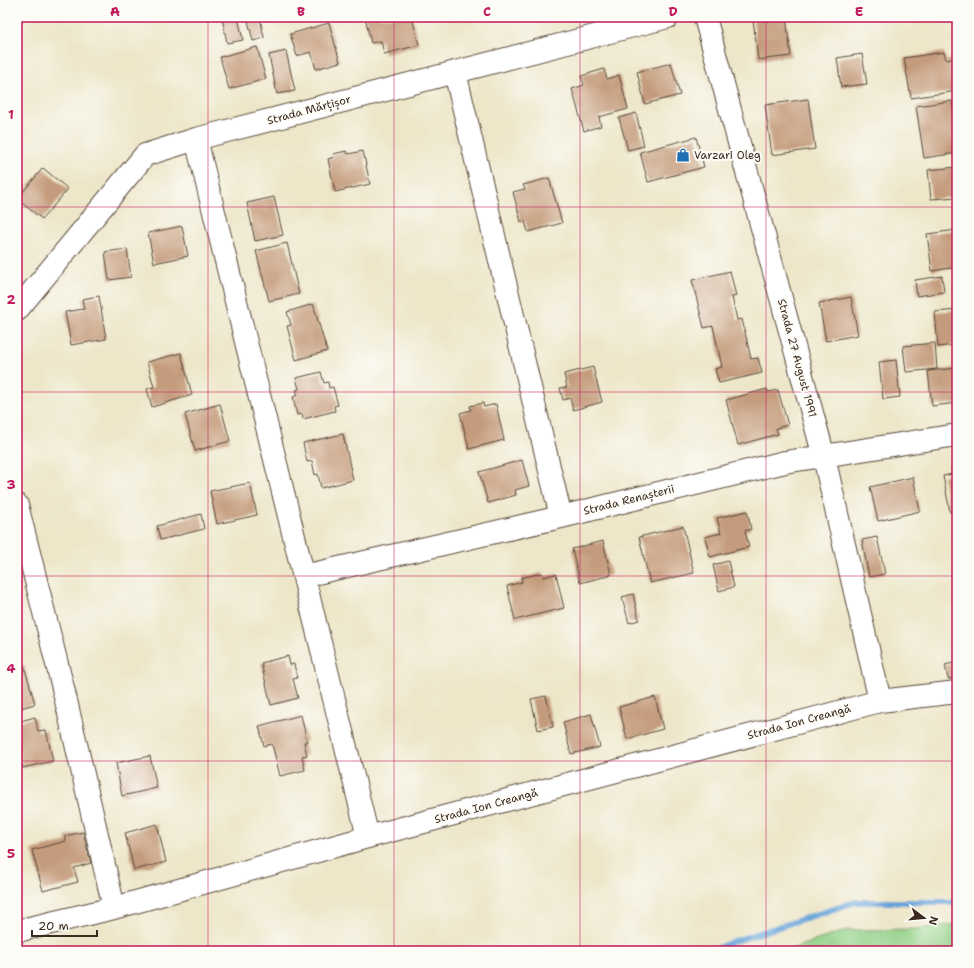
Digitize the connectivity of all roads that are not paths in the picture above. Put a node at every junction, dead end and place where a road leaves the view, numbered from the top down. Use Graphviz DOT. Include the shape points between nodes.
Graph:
graph roads {
  1 [pos="668,17"];
  2 [pos="705,17"];
  3 [pos="455,72"];
  4 [pos="196,140"];
  5 [pos="17,310"];
  6 [pos="957,435"];
  7 [pos="824,457"];
  8 [pos="17,505"];
  9 [pos="561,517"];
  10 [pos="304,576"];
  11 [pos="957,692"];
  12 [pos="880,701"];
  13 [pos="368,838"];
  14 [pos="114,908"];
  15 [pos="17,931"];
  1 -- 3 [label="street, Strada Mărțișor"];
  2 -- 7 [label="street, Strada 27 August 1991"];
  3 -- 4 [label="street, Strada Mărțișor"];
  3 -- 9 [label="street"];
  4 -- 5 [label="street, Strada Mărțișor" via="144,154"];
  4 -- 10 [label="street"];
  6 -- 7 [label="street, Strada Renașterii"];
  7 -- 9 [label="street, Strada Renașterii" via="785,462"];
  7 -- 12 [label="street, Strada 27 August 1991"];
  8 -- 14 [label="street"];
  9 -- 10 [label="street, Strada Renașterii"];
  10 -- 13 [label="street"];
  11 -- 12 [label="street, Strada Ion Creangă"];
  12 -- 13 [label="street, Strada Ion Creangă"];
  13 -- 14 [label="street, Strada Ion Creangă"];
  14 -- 15 [label="street, Strada Ion Creangă"];
}
